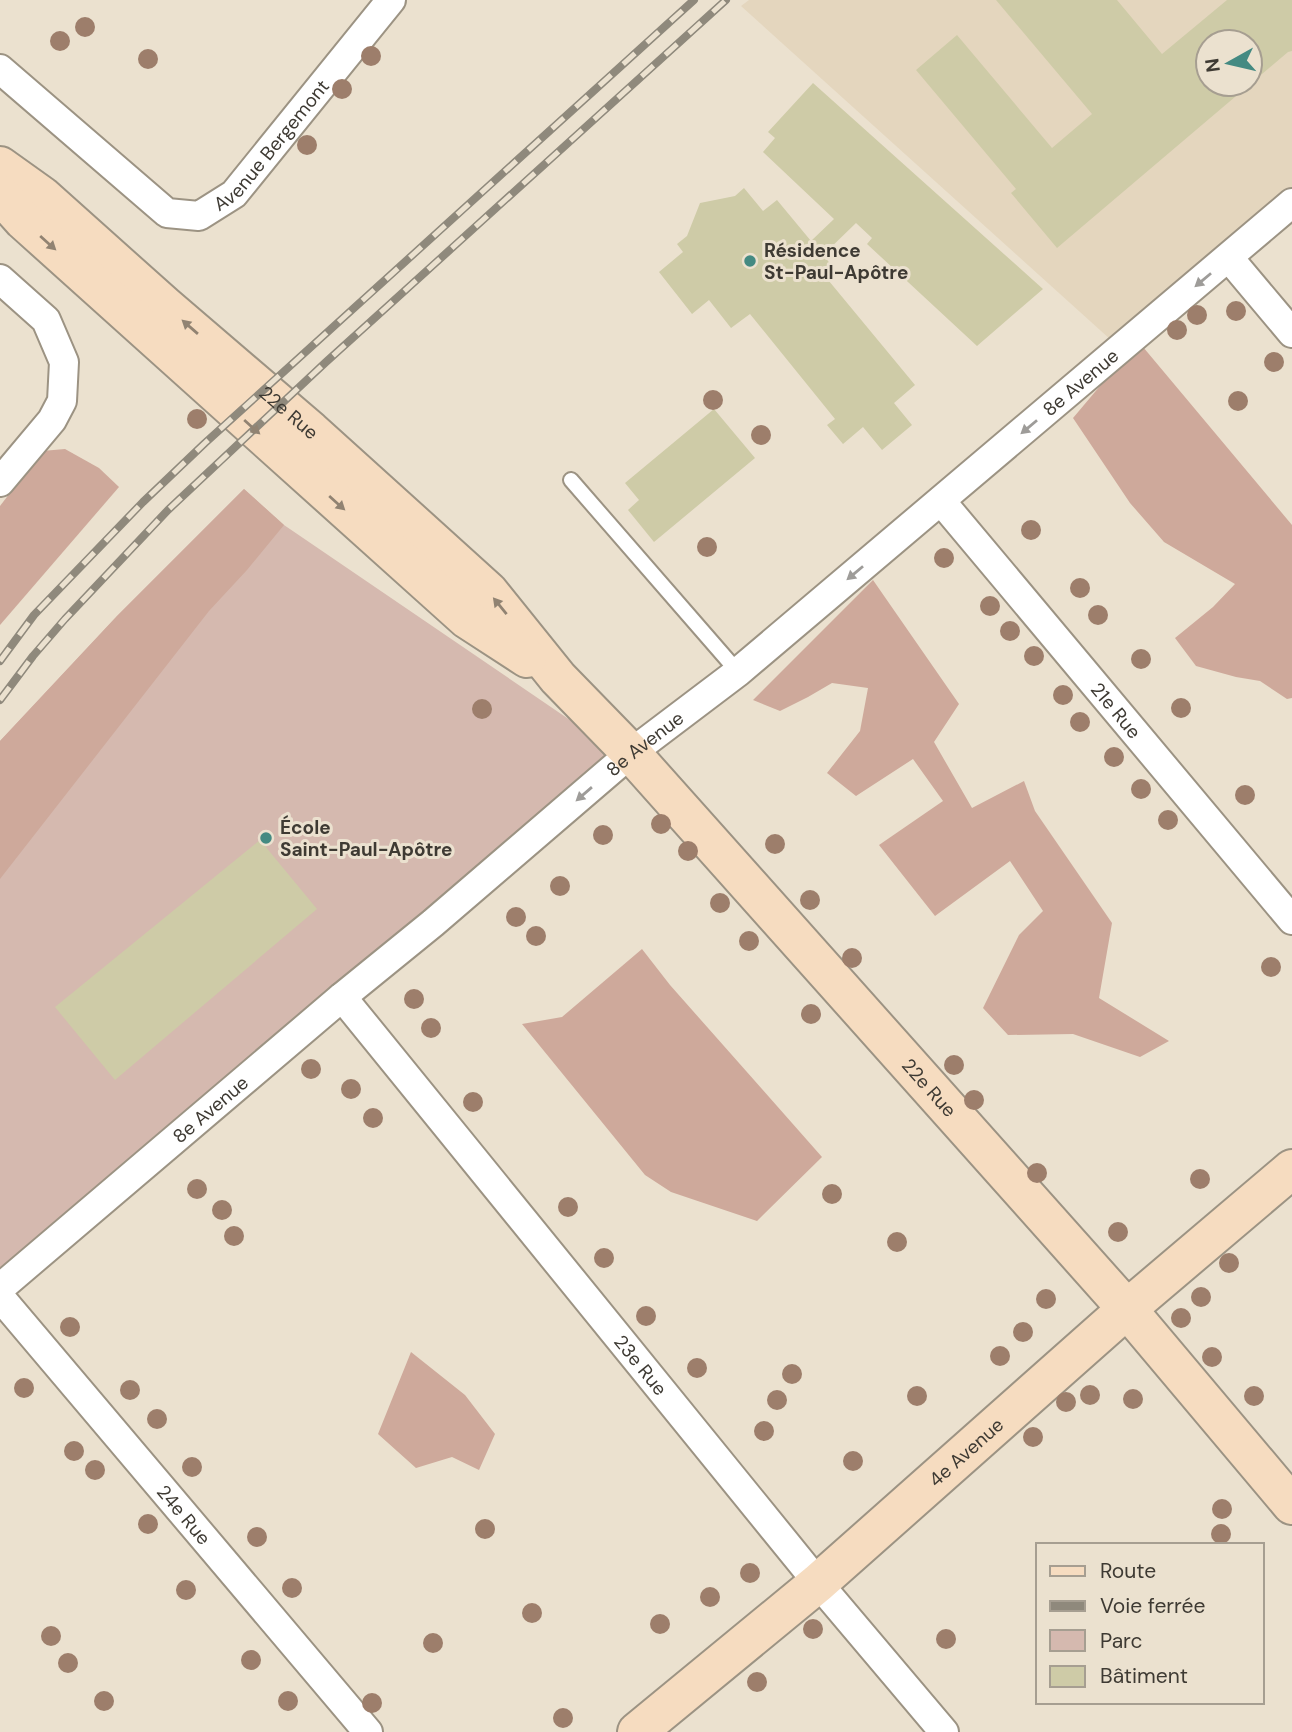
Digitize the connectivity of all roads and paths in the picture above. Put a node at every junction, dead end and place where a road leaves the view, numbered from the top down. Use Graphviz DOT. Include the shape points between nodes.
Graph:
graph roads {
  1 [pos="391,0"];
  2 [pos="0,69"];
  3 [pos="0,166"];
  4 [pos="0,194"];
  5 [pos="1292,204"];
  6 [pos="1229,258"];
  7 [pos="0,279"];
  8 [pos="1292,333"];
  9 [pos="571,480"];
  10 [pos="0,482"];
  11 [pos="942,501"];
  12 [pos="738,672"];
  13 [pos="558,678"];
  14 [pos="631,753"];
  15 [pos="1292,920"];
  16 [pos="342,997"];
  17 [pos="1292,1169"];
  18 [pos="0,1288"];
  19 [pos="0,1297"];
  20 [pos="1127,1310"];
  21 [pos="1292,1505"];
  22 [pos="818,1583"];
  23 [pos="368,1732"];
  24 [pos="637,1732"];
  25 [pos="944,1732"];
  1 -- 2 [label="street, Avenue Bergemont" via="234,194 199,216 167,213"];
  13 -- 3 [label="street, 22e Rue, one-way" via="488,591 311,431 42,197"];
  4 -- 13 [label="street, 22e Rue, one-way" via="33,229 467,619"];
  5 -- 6 [label="street, 8e Avenue"];
  6 -- 8 [label="street"];
  6 -- 11 [label="street, 8e Avenue, one-way"];
  7 -- 10 [label="street" via="46,320 64,362 62,401 52,420"];
  9 -- 12 [label="lane"];
  11 -- 12 [label="street, 8e Avenue, one-way"];
  11 -- 15 [label="street, 21e Rue"];
  12 -- 14 [label="street, 8e Avenue"];
  13 -- 14 [label="street, 22e Rue"];
  14 -- 16 [label="street, 8e Avenue, one-way"];
  14 -- 20 [label="street, 22e Rue"];
  16 -- 18 [label="street, 8e Avenue"];
  16 -- 22 [label="street, 23e Rue"];
  17 -- 20 [label="street, 4e Avenue"];
  19 -- 23 [label="street, 24e Rue"];
  20 -- 21 [label="street, 22e Rue"];
  20 -- 22 [label="street, 4e Avenue"];
  22 -- 24 [label="street, 4e Avenue"];
  22 -- 25 [label="street, 23e Rue"];
}
